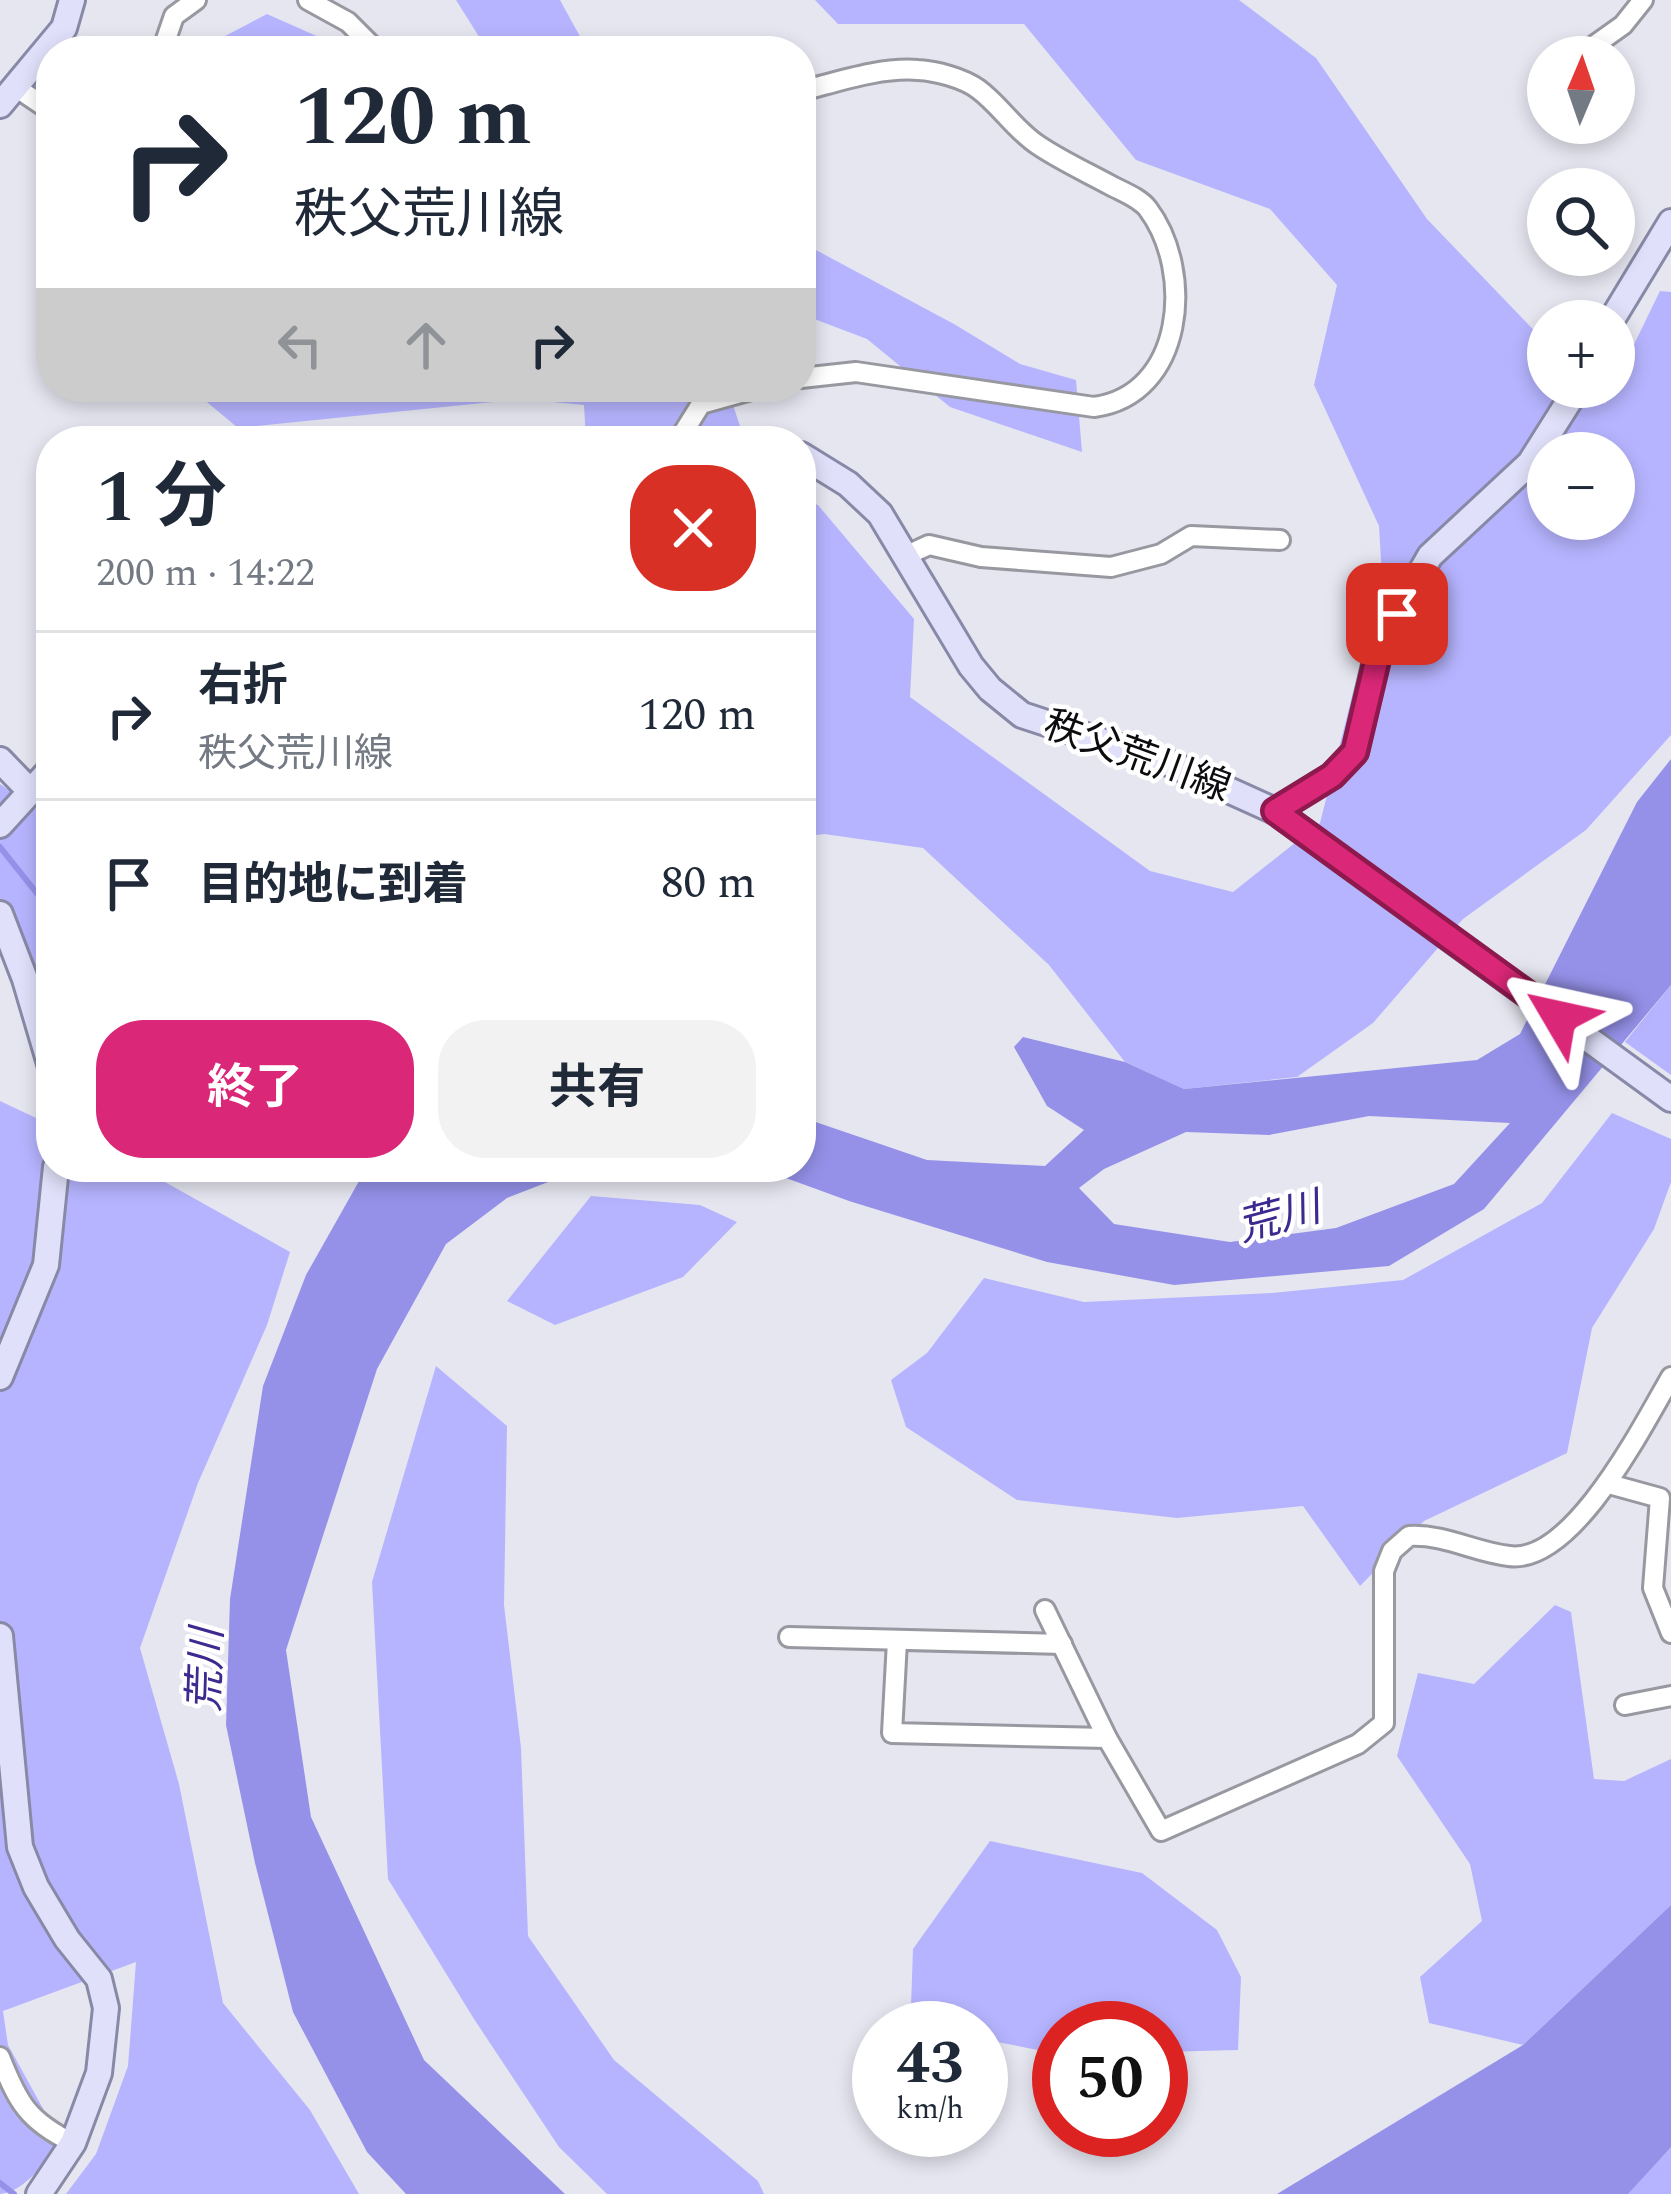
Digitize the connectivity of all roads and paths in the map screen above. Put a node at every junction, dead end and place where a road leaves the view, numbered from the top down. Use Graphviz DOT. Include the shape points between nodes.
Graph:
graph roads {
  1 [pos="72,0"];
  2 [pos="196,0"];
  3 [pos="308,0"];
  4 [pos="1643,0"];
  5 [pos="58,36"];
  6 [pos="167,36"];
  7 [pos="362,36"];
  8 [pos="1608,36"];
  9 [pos="36,64"];
  10 [pos="816,88"];
  11 [pos="7,95"];
  12 [pos="36,106"];
  13 [pos="1671,222"];
  14 [pos="1624,300"];
  15 [pos="816,376"];
  16 [pos="708,402"];
  17 [pos="1564,408"];
  18 [pos="687,426"];
  19 [pos="816,464"];
  20 [pos="1280,541"];
  21 [pos="905,556"];
  22 [pos="4,771"];
  23 [pos="36,783"];
  24 [pos="29,790"];
  25 [pos="1275,811"];
  26 [pos="0,825"];
  27 [pos="0,914"];
  28 [pos="36,1016"];
  29 [pos="1671,1099"];
  30 [pos="54,1182"];
  31 [pos="0,1377"];
  32 [pos="1671,1377"];
  33 [pos="1609,1484"];
  34 [pos="1045,1610"];
  35 [pos="1671,1633"];
  36 [pos="0,1636"];
  37 [pos="789,1637"];
  38 [pos="897,1641"];
  39 [pos="1062,1644"];
  40 [pos="1671,1696"];
  41 [pos="1625,1705"];
  42 [pos="1107,1738"];
  43 [pos="0,2057"];
  44 [pos="73,2143"];
  45 [pos="39,2194"];
  1 -- 5 [label="main road"];
  2 -- 6 [label="street" via="174,16"];
  3 -- 7 [label="street"];
  4 -- 8 [label="street"];
  9 -- 11 [label="main road"];
  10 -- 15 [label="street" via="916,69 976,86 1035,144 1144,203 1165,236 1174,275 1162,364 1118,404 856,372"];
  11 -- 12 [label="street"];
  13 -- 14 [label="main road"];
  16 -- 18 [label="street"];
  17 -- 25 [label="main road, 秩父荒川線" via="1530,463 1430,556 1381,643 1355,752"];
  19 -- 21 [label="main road, 秩父荒川線" via="880,514"];
  20 -- 21 [label="street" via="1191,536 1111,567 981,557 929,544"];
  21 -- 25 [label="main road, 秩父荒川線" via="971,666 1022,715 1171,764"];
  22 -- 24 [label="main road"];
  23 -- 24 [label="main road"];
  24 -- 26 [label="main road"];
  25 -- 29 [label="main road"];
  27 -- 28 [label="main road"];
  30 -- 31 [label="main road" via="46,1265"];
  32 -- 33 [label="street"];
  33 -- 35 [label="street" via="1660,1498 1653,1588"];
  33 -- 42 [label="street" via="1537,1552 1513,1557 1431,1535 1409,1536 1392,1551 1384,1571 1384,1724 1358,1744 1161,1831"];
  34 -- 39 [label="street"];
  36 -- 44 [label="main road" via="20,1847 67,1940 99,1979 106,2008 99,2073"];
  37 -- 38 [label="street"];
  38 -- 39 [label="street"];
  38 -- 42 [label="street" via="892,1732"];
  39 -- 42 [label="street"];
  40 -- 41 [label="street"];
  43 -- 44 [label="street" via="39,2127"];
  44 -- 45 [label="main road"];
}
